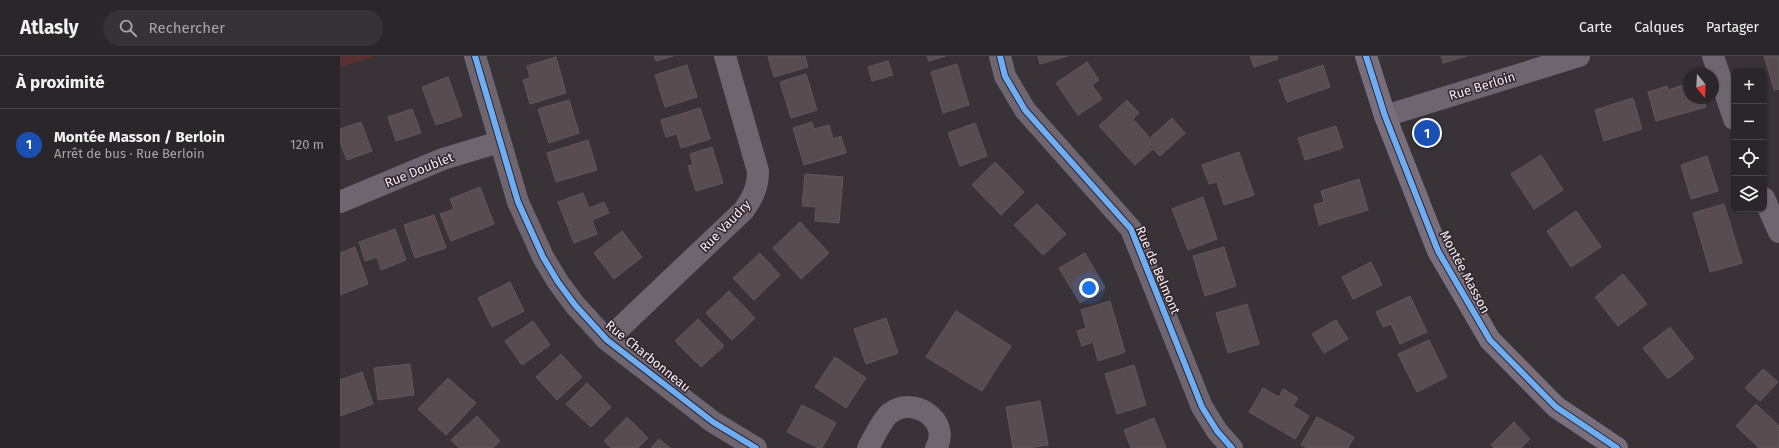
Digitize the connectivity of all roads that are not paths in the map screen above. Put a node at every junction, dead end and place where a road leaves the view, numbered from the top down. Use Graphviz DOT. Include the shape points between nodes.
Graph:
graph roads {
  1 [pos="475,56"];
  2 [pos="725,56"];
  3 [pos="1000,56"];
  4 [pos="1366,56"];
  5 [pos="1579,56"];
  6 [pos="1713,56"];
  7 [pos="1731,110"];
  8 [pos="1385,116"];
  9 [pos="499,142"];
  10 [pos="340,202"];
  11 [pos="1767,205"];
  12 [pos="1779,232"];
  13 [pos="607,340"];
  14 [pos="756,448"];
  15 [pos="868,448"];
  16 [pos="936,448"];
  17 [pos="1232,448"];
  18 [pos="1617,448"];
  1 -- 9 [label="street, Rue Charbonneau"];
  2 -- 13 [label="street, Rue Vaudry" via="758,171 758,184 744,210"];
  3 -- 17 [label="street, Rue de Belmont" via="1005,76 1025,110 1131,228 1202,407 1217,431"];
  4 -- 8 [label="main road, Montée Masson"];
  5 -- 8 [label="street, Rue Berloin"];
  6 -- 7 [label="street"];
  8 -- 18 [label="main road, Montée Masson" via="1438,251 1490,340 1556,407"];
  9 -- 10 [label="street, Rue Doublet" via="443,159"];
  9 -- 13 [label="street, Rue Charbonneau" via="518,202 543,257 575,305"];
  11 -- 12 [label="street"];
  13 -- 14 [label="street, Rue Charbonneau" via="713,422"];
  15 -- 16 [label="street" via="888,414 899,408 912,406 924,410 934,420 940,431"];
}
